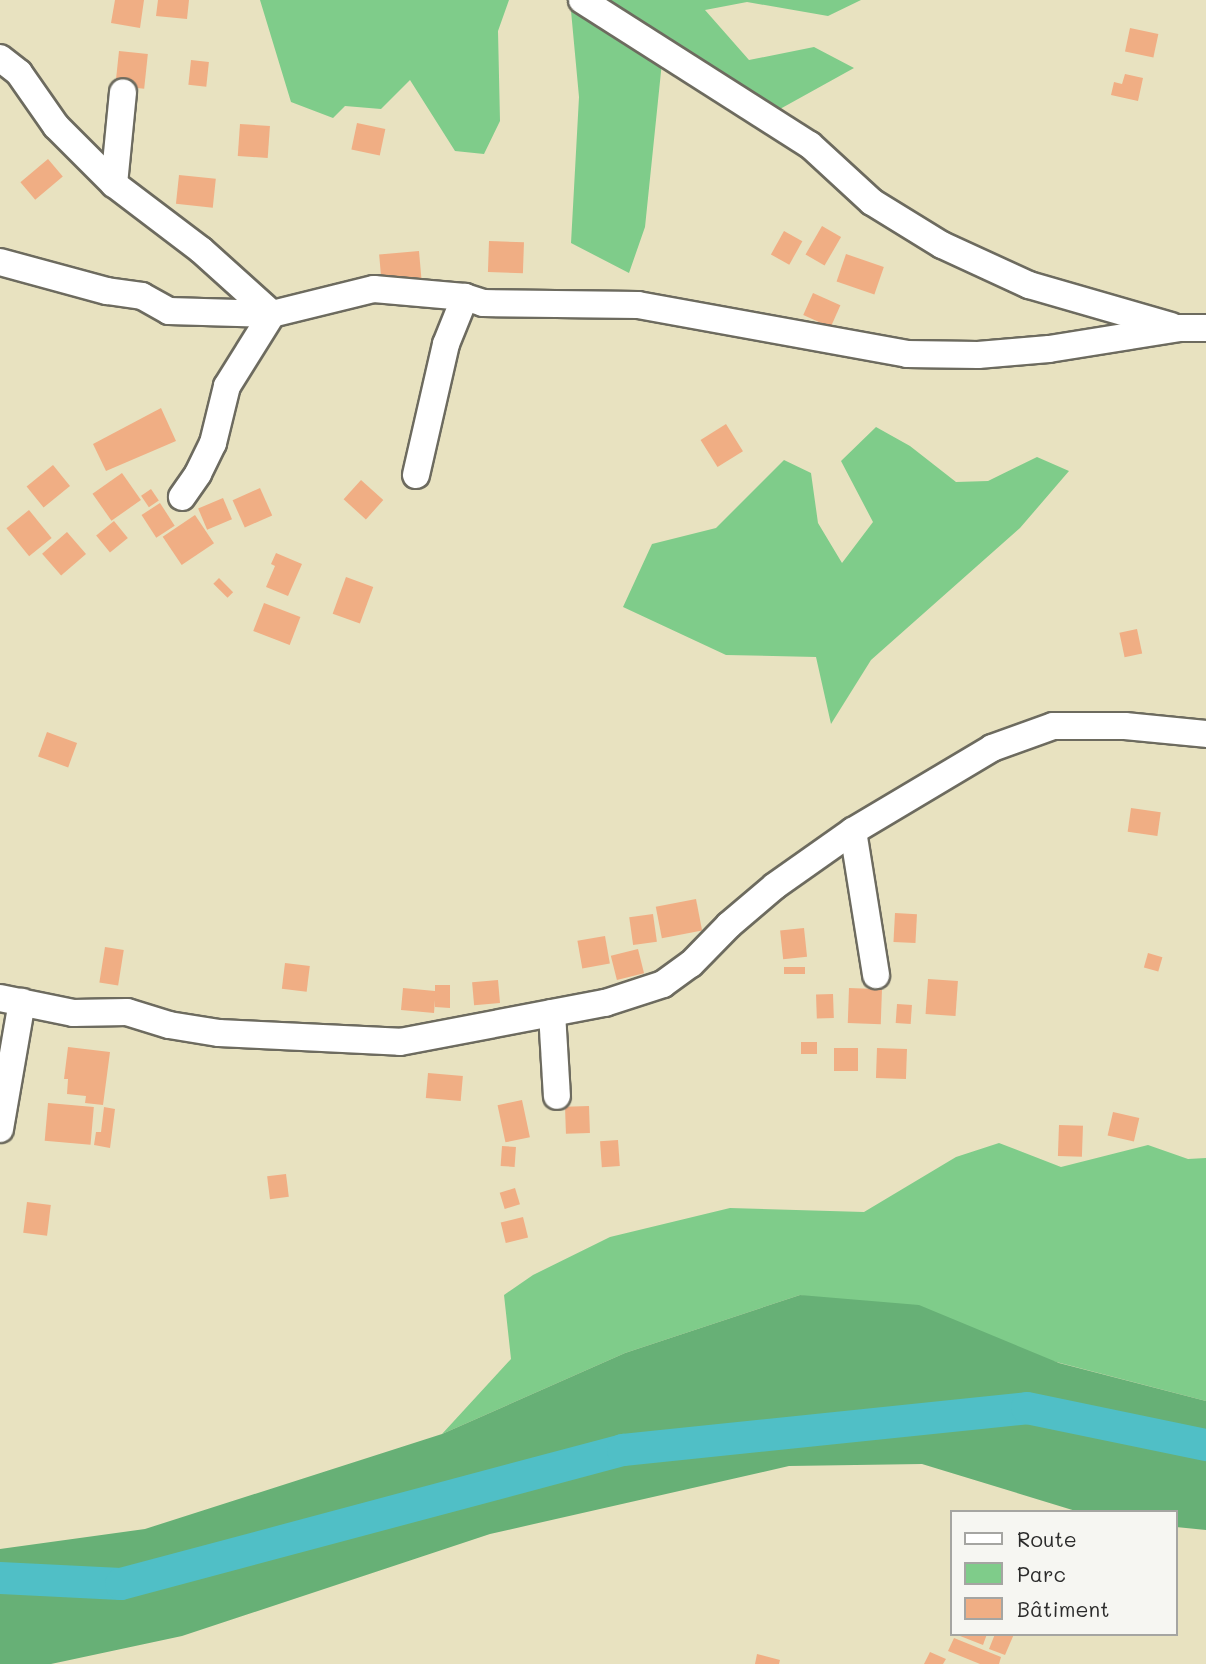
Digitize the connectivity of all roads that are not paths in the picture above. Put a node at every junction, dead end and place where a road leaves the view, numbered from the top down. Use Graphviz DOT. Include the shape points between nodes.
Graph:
graph roads {
  1 [pos="582,0"];
  2 [pos="0,58"];
  3 [pos="123,92"];
  4 [pos="114,184"];
  5 [pos="0,262"];
  6 [pos="465,297"];
  7 [pos="272,314"];
  8 [pos="1180,328"];
  9 [pos="1206,328"];
  10 [pos="416,475"];
  11 [pos="182,497"];
  12 [pos="1206,734"];
  13 [pos="853,831"];
  14 [pos="876,975"];
  15 [pos="11,1000"];
  16 [pos="552,1013"];
  17 [pos="557,1096"];
  18 [pos="0,1129"];
  1 -- 8 [label="street" via="810,145 873,202 942,245 1029,285"];
  2 -- 4 [label="street" via="19,73 55,126"];
  3 -- 4 [label="street"];
  4 -- 7 [label="street" via="201,250"];
  5 -- 7 [label="street" via="142,296 170,311"];
  6 -- 7 [label="street" via="374,289"];
  6 -- 8 [label="street" via="483,303 638,305 907,354 1049,349"];
  6 -- 10 [label="street" via="446,344"];
  7 -- 11 [label="street" via="227,386 213,443"];
  8 -- 9 [label="street"];
  12 -- 13 [label="street" via="1125,726 1053,726 992,748"];
  13 -- 14 [label="street"];
  13 -- 16 [label="street" via="775,886 663,985"];
  15 -- 16 [label="street" via="73,1013 127,1012 219,1033 327,1041 400,1042"];
  15 -- 18 [label="street"];
  16 -- 17 [label="street"];
}
